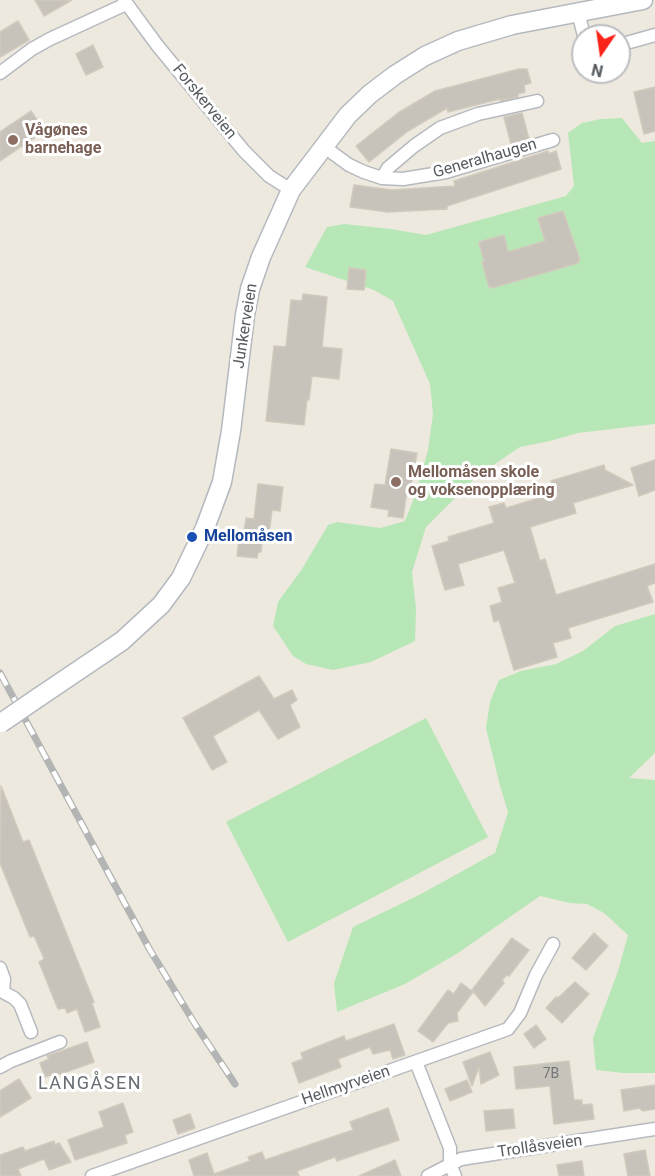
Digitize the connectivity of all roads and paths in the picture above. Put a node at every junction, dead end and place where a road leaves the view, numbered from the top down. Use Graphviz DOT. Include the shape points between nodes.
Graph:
graph roads {
  1 [pos="643,0"];
  2 [pos="125,2"];
  3 [pos="578,12"];
  4 [pos="581,24"];
  5 [pos="655,35"];
  6 [pos="631,42"];
  7 [pos="0,73"];
  8 [pos="537,101"];
  9 [pos="553,140"];
  10 [pos="323,146"];
  11 [pos="382,178"];
  12 [pos="291,190"];
  13 [pos="0,723"];
  14 [pos="553,944"];
  15 [pos="0,968"];
  16 [pos="1,993"];
  17 [pos="31,1032"];
  18 [pos="60,1042"];
  19 [pos="416,1062"];
  20 [pos="0,1067"];
  21 [pos="655,1129"];
  22 [pos="452,1170"];
  23 [pos="92,1176"];
  24 [pos="428,1176"];
  1 -- 3 [label="street, Junkerveien"];
  2 -- 7 [label="street, Forskerveien" via="32,49"];
  2 -- 12 [label="street, Forskerveien" via="244,151 269,176"];
  3 -- 4 [label="street"];
  3 -- 10 [label="street, Junkerveien" via="512,25 458,41 425,56 370,94"];
  5 -- 6 [label="street"];
  8 -- 11 [label="street, Generalhaugen" via="478,114 440,128 388,168"];
  9 -- 11 [label="street, Generalhaugen" via="446,172"];
  10 -- 11 [label="street, Generalhaugen" via="349,165"];
  10 -- 12 [label="street, Junkerveien"];
  12 -- 13 [label="street, Junkerveien, bridge" via="250,289 222,482 190,561 172,592 122,641"];
  14 -- 19 [label="street, Hellmyrveien" via="520,1013 508,1029"];
  15 -- 16 [label="street" via="4,979"];
  16 -- 17 [label="street" via="20,1004"];
  18 -- 20 [label="street"];
  19 -- 22 [label="street" via="450,1148"];
  19 -- 23 [label="street, Hellmyrveien"];
  21 -- 22 [label="street, Trollåsveien" via="471,1158"];
  22 -- 24 [label="street, Trollåsveien"];
}
